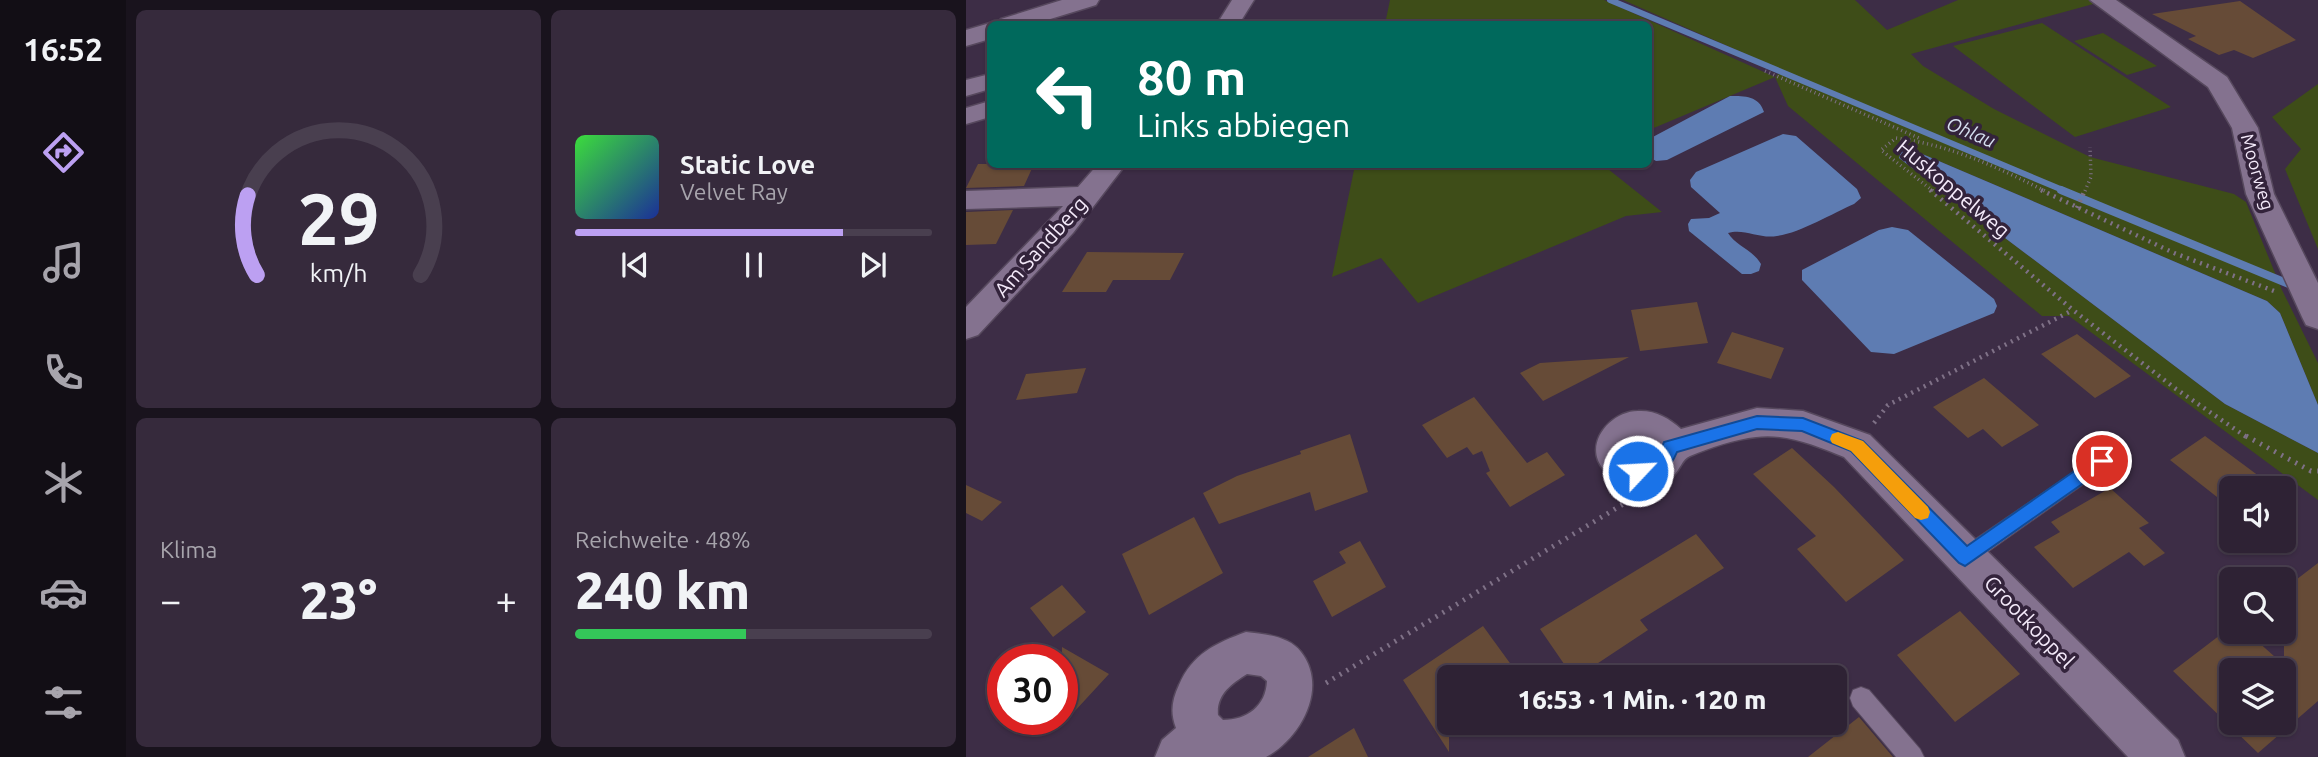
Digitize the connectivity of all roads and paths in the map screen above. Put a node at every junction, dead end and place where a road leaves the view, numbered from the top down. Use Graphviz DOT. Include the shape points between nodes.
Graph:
graph roads {
  1 [pos="1087,0"];
  2 [pos="1242,0"];
  3 [pos="2101,0"];
  4 [pos="1020,21"];
  5 [pos="1230,21"];
  6 [pos="987,32"];
  7 [pos="966,38"];
  8 [pos="1765,71"];
  9 [pos="987,82"];
  10 [pos="966,88"];
  11 [pos="1923,139"];
  12 [pos="2090,147"];
  13 [pos="1110,168"];
  14 [pos="1088,195"];
  15 [pos="966,200"];
  16 [pos="2077,208"];
  17 [pos="2310,301"];
  18 [pos="2073,310"];
  19 [pos="966,327"];
  20 [pos="1857,446"];
  21 [pos="2102,461"];
  22 [pos="1638,471"];
  23 [pos="2318,471"];
  24 [pos="1965,558"];
  25 [pos="1291,692"];
  26 [pos="1861,698"];
  27 [pos="1191,746"];
  28 [pos="1912,757"];
  29 [pos="2161,757"];
  1 -- 4 [label="main road"];
  2 -- 5 [label="street"];
  3 -- 17 [label="street, Moorweg" via="2218,82 2245,128 2260,194"];
  6 -- 7 [label="main road"];
  8 -- 11 [label="path"];
  9 -- 10 [label="street"];
  11 -- 16 [label="path, Huskoppelweg"];
  11 -- 18 [label="path, Huskoppelweg" via="1896,138 1881,150"];
  12 -- 16 [label="path" via="2091,177"];
  13 -- 14 [label="street, Am Sandberg"];
  14 -- 15 [label="street"];
  14 -- 19 [label="street, Am Sandberg"];
  16 -- 17 [label="path, Huskoppelweg" via="2239,279"];
  18 -- 20 [label="path" via="1888,405"];
  18 -- 23 [label="path, Huskoppelweg" via="2248,438"];
  20 -- 22 [label="street, Grootkoppel" via="1803,425 1757,422 1670,447 1655,428 1637,425 1622,432 1614,444 1616,458"];
  20 -- 24 [label="street, Grootkoppel"];
  21 -- 24 [label="lane"];
  22 -- 25 [label="path" via="1633,498 1326,683"];
  24 -- 29 [label="street, Grootkoppel"];
  25 -- 27 [label="street" via="1286,707 1263,734 1229,745"];
  25 -- 27 [label="street" via="1285,665 1274,657 1246,653 1231,659 1205,680 1197,695"];
  26 -- 28 [label="lane"];
}
